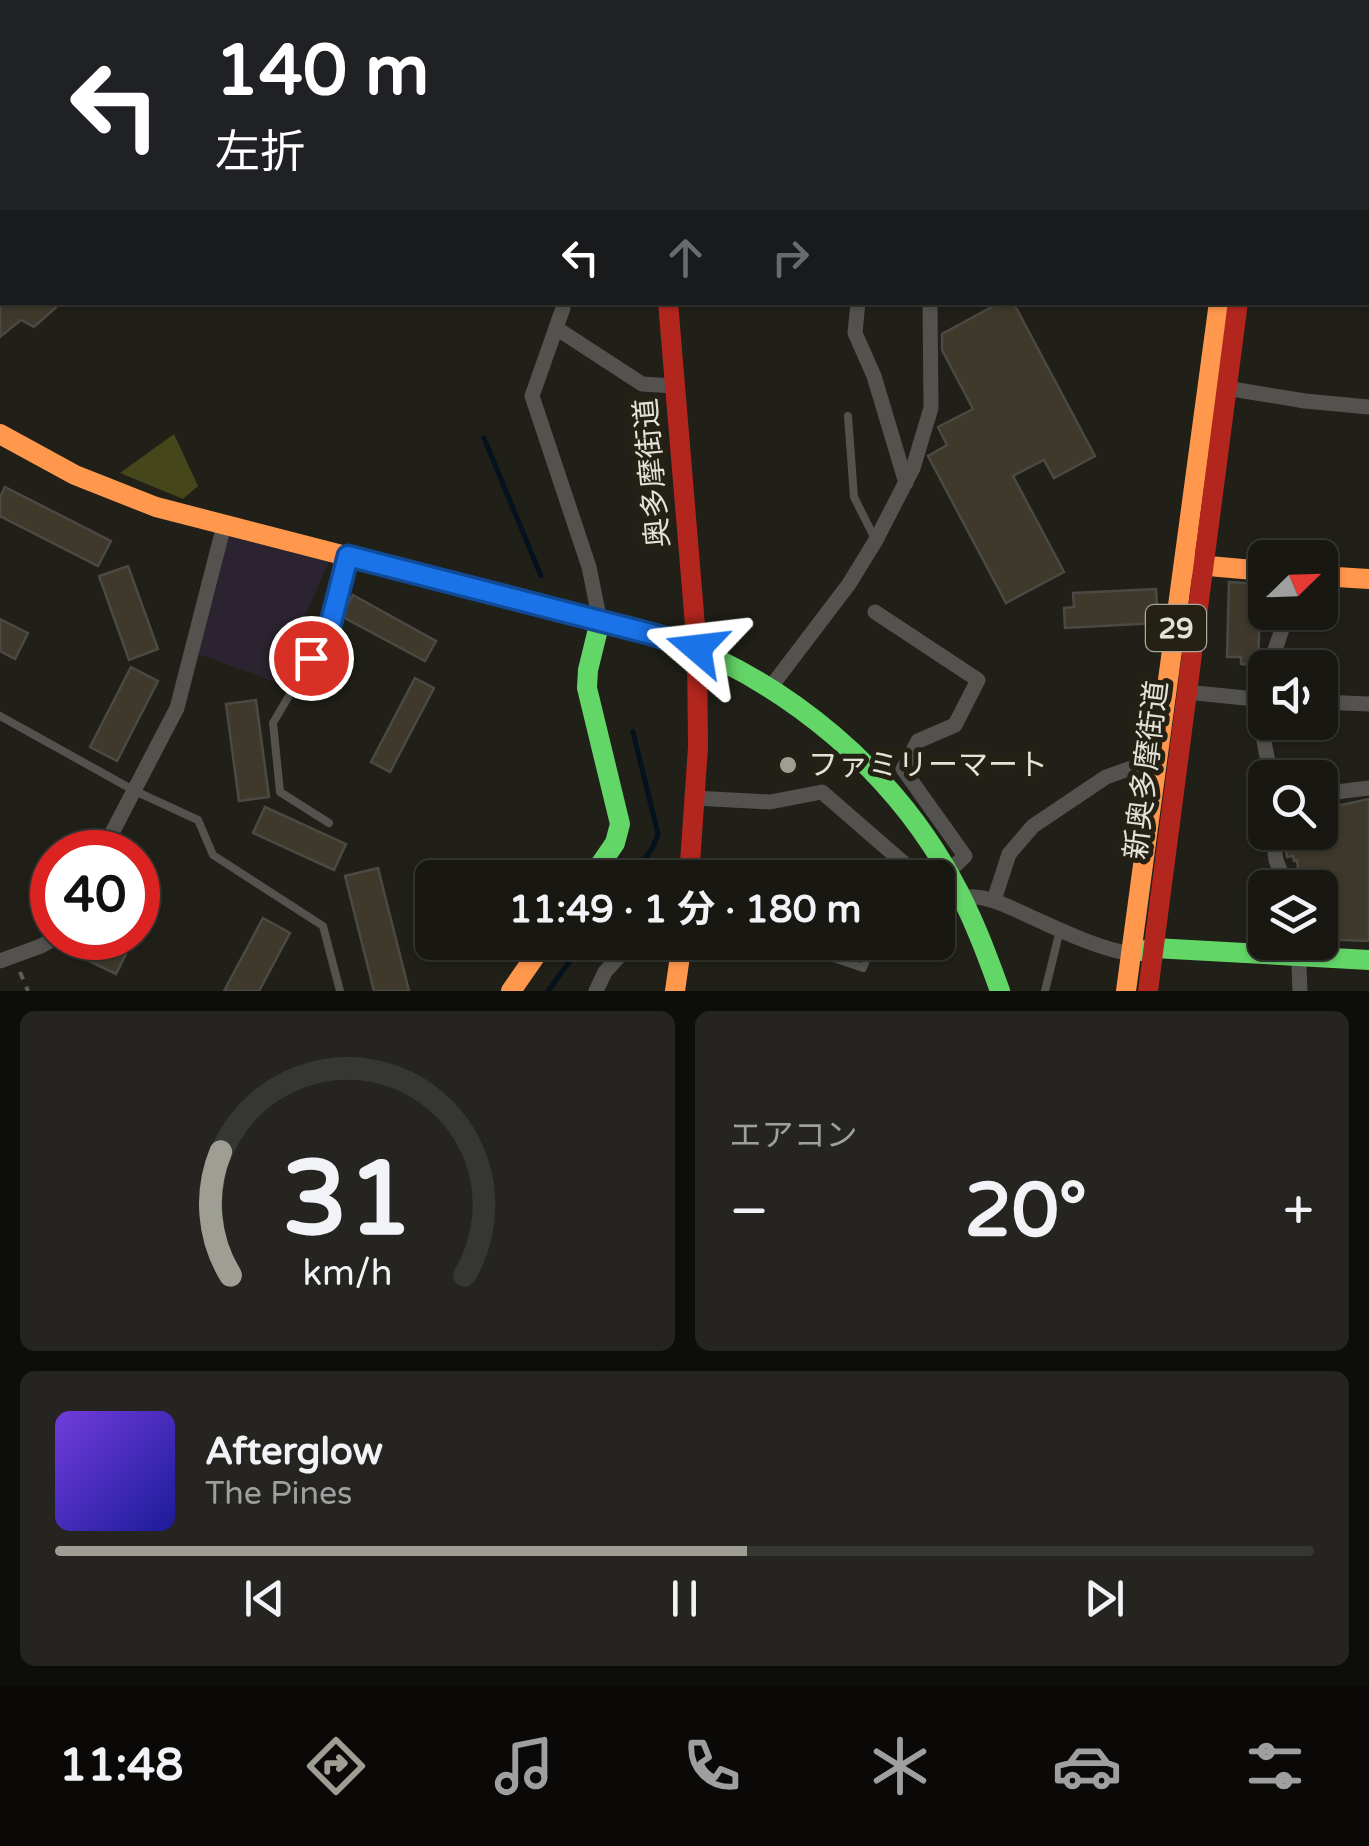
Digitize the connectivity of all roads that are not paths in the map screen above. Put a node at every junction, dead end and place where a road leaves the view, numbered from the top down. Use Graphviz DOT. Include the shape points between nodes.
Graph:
graph roads {
  1 [pos="668,305"];
  2 [pos="858,305"];
  3 [pos="930,305"];
  4 [pos="1219,305"];
  5 [pos="1238,305"];
  6 [pos="563,308"];
  7 [pos="556,328"];
  8 [pos="674,386"];
  9 [pos="1226,388"];
  10 [pos="1369,407"];
  11 [pos="848,416"];
  12 [pos="0,434"];
  13 [pos="906,483"];
  14 [pos="224,525"];
  15 [pos="876,540"];
  16 [pos="348,556"];
  17 [pos="1193,565"];
  18 [pos="1248,570"];
  19 [pos="1338,577"];
  20 [pos="1369,580"];
  21 [pos="876,612"];
  22 [pos="600,621"];
  23 [pos="697,648"];
  24 [pos="770,688"];
  25 [pos="1186,692"];
  26 [pos="1248,699"];
  27 [pos="1338,703"];
  28 [pos="1369,704"];
  29 [pos="0,716"];
  30 [pos="1157,765"];
  31 [pos="1369,788"];
  32 [pos="135,791"];
  33 [pos="1338,792"];
  34 [pos="694,798"];
  35 [pos="329,823"];
  36 [pos="114,830"];
  37 [pos="604,860"];
  38 [pos="690,860"];
  39 [pos="892,860"];
  40 [pos="940,860"];
  41 [pos="955,866"];
  42 [pos="955,884"];
  43 [pos="963,898"];
  44 [pos="994,900"];
  45 [pos="1060,930"];
  46 [pos="1154,948"];
  47 [pos="1248,949"];
  48 [pos="1132,954"];
  49 [pos="1338,956"];
  50 [pos="532,960"];
  51 [pos="615,960"];
  52 [pos="679,960"];
  53 [pos="840,960"];
  54 [pos="867,960"];
  55 [pos="1299,960"];
  56 [pos="1369,960"];
  57 [pos="340,991"];
  58 [pos="510,991"];
  59 [pos="596,991"];
  60 [pos="675,991"];
  61 [pos="1000,991"];
  62 [pos="1045,991"];
  63 [pos="1126,991"];
  64 [pos="1148,991"];
  65 [pos="1300,991"];
  1 -- 8 [label="main road, 奥多摩街道"];
  2 -- 13 [label="street" via="854,333"];
  3 -- 13 [label="street" via="931,408"];
  4 -- 17 [label="main road, 29"];
  5 -- 9 [label="main road, 新奥多摩街道 / 29"];
  6 -- 7 [label="street"];
  7 -- 8 [label="street" via="642,384"];
  7 -- 22 [label="street" via="532,396 589,567"];
  8 -- 23 [label="main road, 奥多摩街道"];
  9 -- 10 [label="street"];
  9 -- 17 [label="main road, 新奥多摩街道 / 29"];
  11 -- 15 [label="lane" via="854,497"];
  12 -- 14 [label="main road" via="107,490"];
  13 -- 15 [label="street"];
  14 -- 16 [label="main road"];
  14 -- 32 [label="street" via="177,708"];
  15 -- 24 [label="street"];
  16 -- 22 [label="main road"];
  16 -- 35 [label="lane" via="330,626 272,722 280,792"];
  17 -- 18 [label="main road"];
  17 -- 25 [label="main road, 新奥多摩街道 / 29"];
  17 -- 30 [label="main road, 29"];
  19 -- 20 [label="main road"];
  21 -- 41 [label="street" via="978,680 955,725 918,741 902,770 966,856"];
  22 -- 23 [label="main road"];
  22 -- 37 [label="main road" via="587,688 620,824"];
  23 -- 24 [label="main road"];
  23 -- 34 [label="main road, 奥多摩街道"];
  24 -- 40 [label="main road" via="880,778"];
  25 -- 26 [label="street"];
  25 -- 46 [label="main road, 新奥多摩街道 / 29"];
  27 -- 28 [label="street"];
  29 -- 32 [label="lane"];
  30 -- 44 [label="street" via="1106,777 1033,826 1009,854"];
  30 -- 48 [label="main road, 29"];
  31 -- 33 [label="street"];
  32 -- 36 [label="street"];
  32 -- 57 [label="lane" via="198,820 213,855 322,926"];
  34 -- 38 [label="main road, 奥多摩街道"];
  34 -- 39 [label="street" via="770,802 822,792"];
  42 -- 43 [label="main road"];
  43 -- 44 [label="street"];
  43 -- 61 [label="main road"];
  44 -- 45 [label="street"];
  45 -- 48 [label="street"];
  45 -- 62 [label="lane"];
  46 -- 47 [label="main road"];
  46 -- 48 [label="main road"];
  46 -- 64 [label="main road, 29"];
  48 -- 63 [label="main road, 29"];
  49 -- 56 [label="main road"];
  50 -- 58 [label="main road"];
  51 -- 59 [label="street"];
  52 -- 60 [label="main road"];
  53 -- 54 [label="lane" via="864,968"];
  55 -- 65 [label="street"];
}
